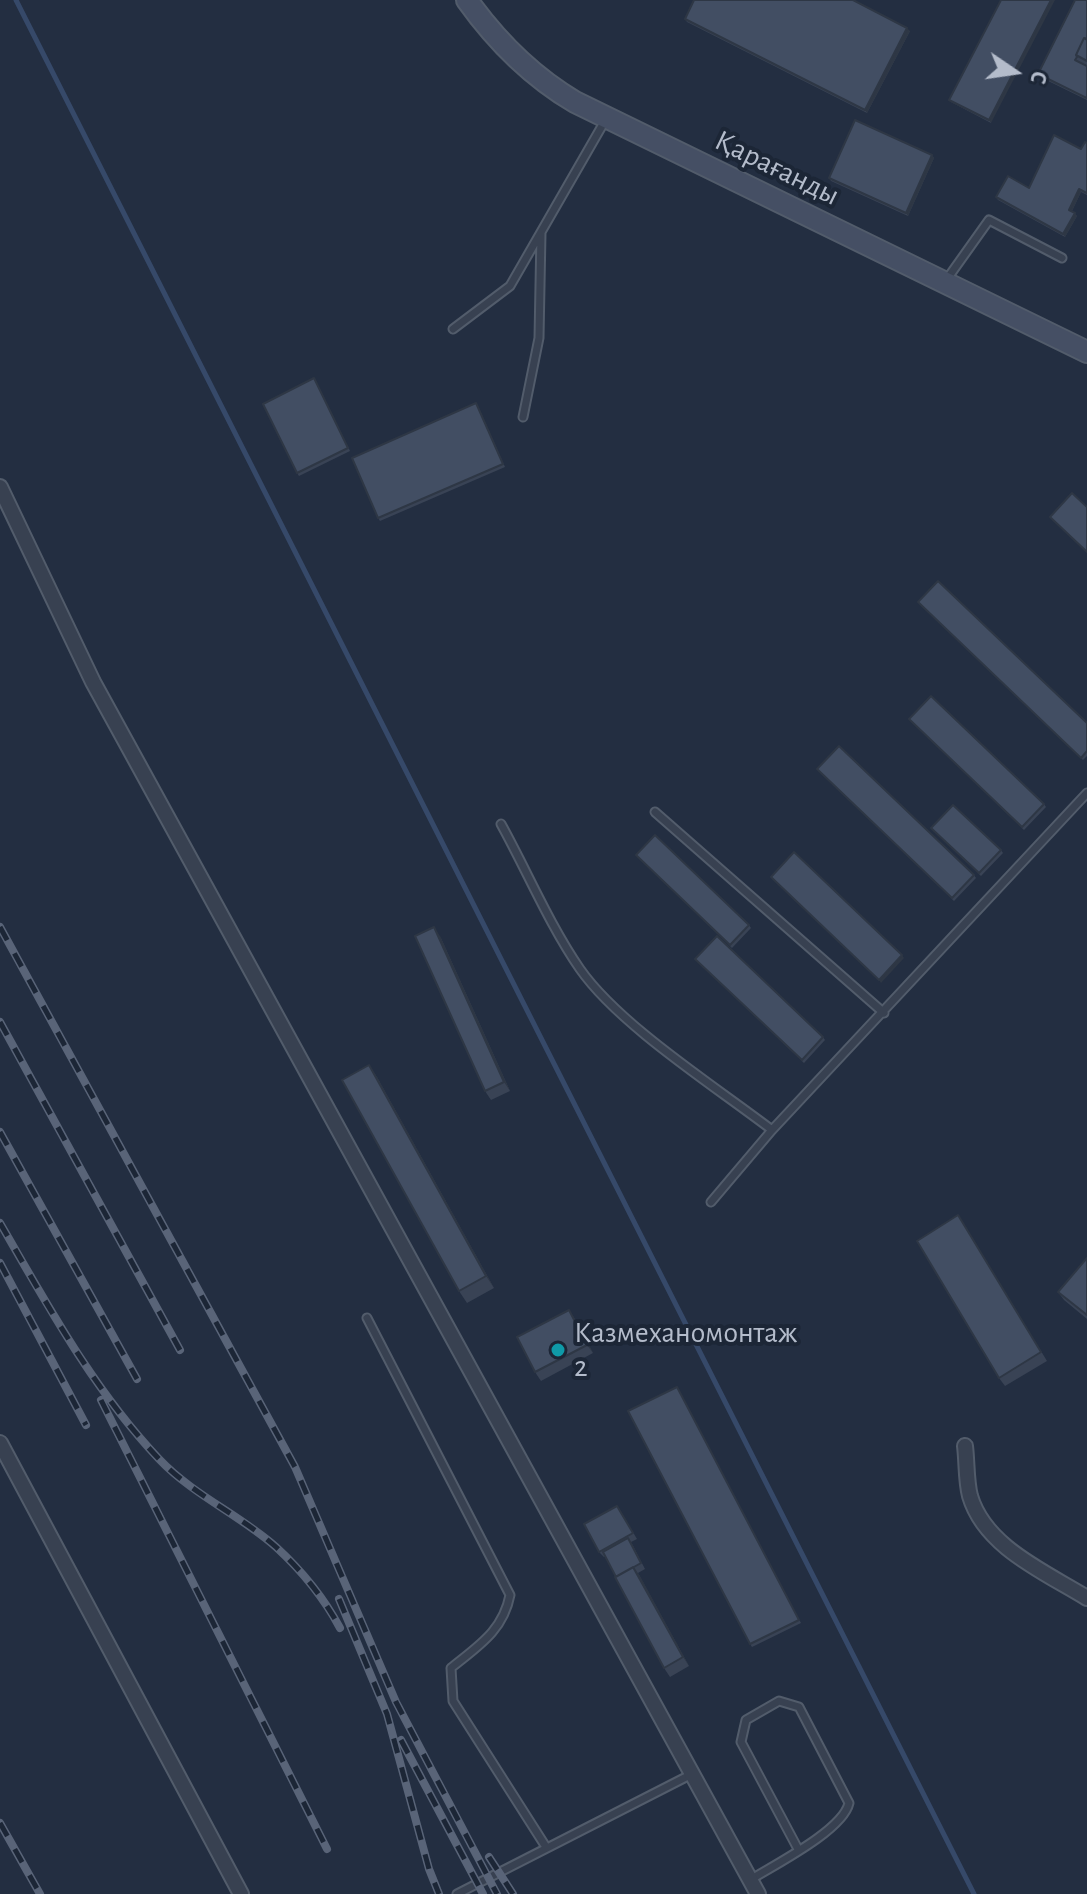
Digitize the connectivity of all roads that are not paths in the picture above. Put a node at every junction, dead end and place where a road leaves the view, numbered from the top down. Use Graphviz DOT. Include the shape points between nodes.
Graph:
graph roads {
  1 [pos="467,0"];
  2 [pos="607,117"];
  3 [pos="541,231"];
  4 [pos="1062,258"];
  5 [pos="943,284"];
  6 [pos="453,329"];
  7 [pos="1087,352"];
  8 [pos="523,417"];
  9 [pos="0,487"];
  10 [pos="1087,793"];
  11 [pos="655,812"];
  12 [pos="501,824"];
  13 [pos="884,1013"];
  14 [pos="772,1130"];
  15 [pos="711,1202"];
  16 [pos="367,1318"];
  17 [pos="0,1443"];
  18 [pos="965,1446"];
  19 [pos="1087,1598"];
  20 [pos="692,1774"];
  21 [pos="546,1847"];
  22 [pos="798,1849"];
  23 [pos="750,1880"];
  24 [pos="241,1894"];
  25 [pos="457,1894"];
  26 [pos="758,1894"];
  1 -- 2 [label="main road, Қарағанды" via="513,56 546,85"];
  2 -- 3 [label="lane"];
  2 -- 5 [label="main road, Қарағанды"];
  3 -- 6 [label="lane" via="510,286"];
  3 -- 8 [label="lane" via="539,338"];
  4 -- 5 [label="lane" via="989,220"];
  5 -- 7 [label="main road, Қарағанды"];
  9 -- 20 [label="street" via="93,682"];
  10 -- 13 [label="lane"];
  11 -- 13 [label="lane"];
  12 -- 14 [label="lane" via="580,969 599,991"];
  13 -- 14 [label="lane"];
  14 -- 15 [label="lane"];
  16 -- 21 [label="lane" via="510,1595 497,1630 451,1668 453,1701"];
  17 -- 24 [label="street"];
  18 -- 19 [label="street" via="970,1494 979,1518 996,1538"];
  20 -- 21 [label="lane"];
  20 -- 23 [label="street"];
  21 -- 25 [label="lane"];
  22 -- 22 [label="lane" via="840,1822 849,1803 799,1707 779,1701 746,1720 741,1742"];
  22 -- 23 [label="lane"];
  23 -- 26 [label="street"];
}
